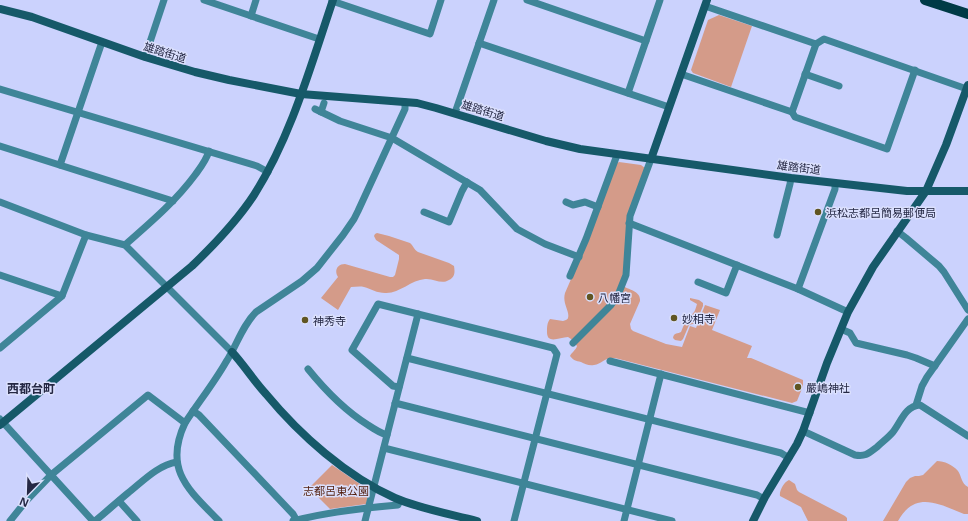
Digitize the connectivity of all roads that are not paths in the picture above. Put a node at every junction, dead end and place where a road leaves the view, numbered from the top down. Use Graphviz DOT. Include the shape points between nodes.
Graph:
graph roads {
  1 [pos="164,0"];
  2 [pos="204,0"];
  3 [pos="256,0"];
  4 [pos="333,0"];
  5 [pos="441,0"];
  6 [pos="494,0"];
  7 [pos="527,0"];
  8 [pos="660,0"];
  9 [pos="925,0"];
  10 [pos="706,3"];
  11 [pos="0,9"];
  12 [pos="968,14"];
  13 [pos="251,16"];
  14 [pos="319,39"];
  15 [pos="646,40"];
  16 [pos="102,42"];
  17 [pos="479,43"];
  18 [pos="816,44"];
  19 [pos="145,57"];
  20 [pos="914,70"];
  21 [pos="681,74"];
  22 [pos="806,74"];
  23 [pos="839,86"];
  24 [pos="967,87"];
  25 [pos="0,89"];
  26 [pos="628,93"];
  27 [pos="300,94"];
  28 [pos="405,102"];
  29 [pos="324,103"];
  30 [pos="669,108"];
  31 [pos="78,112"];
  32 [pos="792,112"];
  33 [pos="455,114"];
  34 [pos="392,138"];
  35 [pos="0,146"];
  36 [pos="209,152"];
  37 [pos="617,155"];
  38 [pos="651,159"];
  39 [pos="60,165"];
  40 [pos="268,172"];
  41 [pos="791,178"];
  42 [pos="467,182"];
  43 [pos="835,183"];
  44 [pos="926,191"];
  45 [pos="968,191"];
  46 [pos="173,201"];
  47 [pos="0,202"];
  48 [pos="566,202"];
  49 [pos="598,207"];
  50 [pos="424,212"];
  51 [pos="629,223"];
  52 [pos="897,231"];
  53 [pos="86,235"];
  54 [pos="777,235"];
  55 [pos="125,245"];
  56 [pos="579,257"];
  57 [pos="737,265"];
  58 [pos="0,275"];
  59 [pos="570,276"];
  60 [pos="698,282"];
  61 [pos="167,286"];
  62 [pos="798,289"];
  63 [pos="62,296"];
  64 [pos="968,310"];
  65 [pos="848,312"];
  66 [pos="418,314"];
  67 [pos="968,319"];
  68 [pos="840,329"];
  69 [pos="573,342"];
  70 [pos="0,348"];
  71 [pos="232,352"];
  72 [pos="407,358"];
  73 [pos="610,361"];
  74 [pos="935,366"];
  75 [pos="308,369"];
  76 [pos="661,374"];
  77 [pos="399,387"];
  78 [pos="547,394"];
  79 [pos="395,403"];
  80 [pos="916,405"];
  81 [pos="193,411"];
  82 [pos="810,413"];
  83 [pos="650,420"];
  84 [pos="1,422"];
  85 [pos="185,424"];
  86 [pos="803,431"];
  87 [pos="387,435"];
  88 [pos="968,436"];
  89 [pos="535,439"];
  90 [pos="384,448"];
  91 [pos="789,458"];
  92 [pos="177,462"];
  93 [pos="638,465"];
  94 [pos="51,475"];
  95 [pos="524,483"];
  96 [pos="374,487"];
  97 [pos="764,499"];
  98 [pos="400,500"];
  99 [pos="119,501"];
  100 [pos="369,507"];
  101 [pos="627,510"];
  102 [pos="10,521"];
  103 [pos="94,521"];
  104 [pos="137,521"];
  105 [pos="219,521"];
  106 [pos="296,521"];
  107 [pos="365,521"];
  108 [pos="477,521"];
  109 [pos="514,521"];
  110 [pos="624,521"];
  111 [pos="672,521"];
  112 [pos="753,521"];
  1 -- 19 [label="street"];
  2 -- 13 [label="street"];
  3 -- 13 [label="street"];
  4 -- 5 [label="street" via="430,34"];
  4 -- 14 [label="street"];
  6 -- 17 [label="street"];
  7 -- 15 [label="street"];
  8 -- 15 [label="street"];
  9 -- 12 [label="main road"];
  10 -- 18 [label="street"];
  10 -- 21 [label="street"];
  11 -- 16 [label="street, 雄踏街道" via="32,17"];
  13 -- 14 [label="street"];
  14 -- 27 [label="street"];
  15 -- 26 [label="street"];
  16 -- 19 [label="street, 雄踏街道"];
  16 -- 31 [label="street"];
  17 -- 26 [label="street"];
  17 -- 33 [label="street"];
  18 -- 20 [label="street" via="824,39"];
  18 -- 22 [label="street"];
  19 -- 27 [label="street, 雄踏街道" via="224,79"];
  20 -- 24 [label="street"];
  20 -- 32 [label="street" via="887,149 795,117"];
  21 -- 30 [label="street"];
  21 -- 32 [label="street"];
  22 -- 23 [label="street"];
  22 -- 32 [label="street"];
  24 -- 44 [label="street"];
  25 -- 31 [label="street"];
  26 -- 30 [label="street"];
  27 -- 28 [label="street, 雄踏街道"];
  27 -- 40 [label="street"];
  28 -- 33 [label="street, 雄踏街道" via="427,105"];
  28 -- 34 [label="street" via="405,109"];
  29 -- 34 [label="street" via="318,110 340,121"];
  30 -- 38 [label="street"];
  31 -- 36 [label="street"];
  31 -- 39 [label="street"];
  33 -- 37 [label="street, 雄踏街道" via="563,146"];
  34 -- 42 [label="street"];
  34 -- 71 [label="street" via="354,219 343,235 310,275 251,317"];
  35 -- 39 [label="street"];
  36 -- 40 [label="street" via="257,166"];
  36 -- 46 [label="street" via="192,180"];
  37 -- 38 [label="street, 雄踏街道"];
  37 -- 49 [label="street"];
  38 -- 41 [label="street, 雄踏街道"];
  38 -- 51 [label="street"];
  39 -- 46 [label="street"];
  40 -- 61 [label="street" via="225,233"];
  41 -- 43 [label="street, 雄踏街道"];
  41 -- 54 [label="street"];
  42 -- 50 [label="street" via="449,222"];
  42 -- 56 [label="street" via="480,190 517,229 545,244"];
  43 -- 44 [label="street, 雄踏街道"];
  43 -- 62 [label="street"];
  44 -- 45 [label="street, 雄踏街道"];
  44 -- 52 [label="street"];
  46 -- 55 [label="street"];
  47 -- 53 [label="street"];
  48 -- 49 [label="street" via="573,205 585,202"];
  49 -- 56 [label="street"];
  51 -- 57 [label="street"];
  51 -- 69 [label="street" via="627,270 618,295"];
  52 -- 64 [label="street" via="941,269"];
  52 -- 65 [label="street"];
  53 -- 55 [label="street"];
  53 -- 63 [label="street"];
  55 -- 61 [label="street"];
  56 -- 59 [label="street"];
  57 -- 60 [label="street" via="726,293"];
  57 -- 62 [label="street"];
  58 -- 63 [label="street"];
  61 -- 71 [label="street"];
  61 -- 84 [label="street"];
  62 -- 65 [label="street"];
  63 -- 70 [label="street"];
  65 -- 68 [label="street"];
  66 -- 72 [label="street"];
  66 -- 77 [label="street" via="378,304 352,350 393,386"];
  66 -- 78 [label="street" via="553,348 557,354"];
  67 -- 74 [label="street"];
  68 -- 74 [label="street" via="850,333 856,342 907,355"];
  68 -- 82 [label="street"];
  71 -- 81 [label="street"];
  71 -- 96 [label="street" via="268,397 298,428 334,460"];
  72 -- 77 [label="street"];
  72 -- 78 [label="street"];
  73 -- 76 [label="street"];
  74 -- 80 [label="street" via="922,386"];
  75 -- 87 [label="street" via="351,413"];
  76 -- 82 [label="street"];
  76 -- 83 [label="street"];
  77 -- 79 [label="street"];
  78 -- 83 [label="street"];
  78 -- 89 [label="street"];
  79 -- 87 [label="street"];
  79 -- 89 [label="street"];
  80 -- 86 [label="street" via="909,408 888,438 868,454 861,456"];
  80 -- 88 [label="street" via="925,407"];
  81 -- 85 [label="street"];
  81 -- 106 [label="street" via="293,514"];
  82 -- 86 [label="street"];
  83 -- 91 [label="street" via="781,453"];
  83 -- 93 [label="street"];
  84 -- 94 [label="street"];
  85 -- 92 [label="street" via="180,432"];
  85 -- 94 [label="street" via="148,395"];
  86 -- 91 [label="street"];
  87 -- 90 [label="street"];
  89 -- 93 [label="street"];
  89 -- 95 [label="street"];
  90 -- 95 [label="street"];
  90 -- 96 [label="street"];
  91 -- 97 [label="street"];
  92 -- 99 [label="street" via="155,472"];
  92 -- 105 [label="street" via="186,486"];
  93 -- 97 [label="street" via="757,495"];
  93 -- 101 [label="street"];
  94 -- 102 [label="street" via="26,500"];
  94 -- 103 [label="street"];
  95 -- 101 [label="street"];
  95 -- 109 [label="street"];
  96 -- 98 [label="street"];
  96 -- 100 [label="street"];
  97 -- 112 [label="street"];
  98 -- 100 [label="street" via="398,505"];
  98 -- 108 [label="street"];
  99 -- 103 [label="street"];
  99 -- 104 [label="street"];
  100 -- 106 [label="street"];
  100 -- 107 [label="street"];
  101 -- 110 [label="street"];
  101 -- 111 [label="street"];
}
